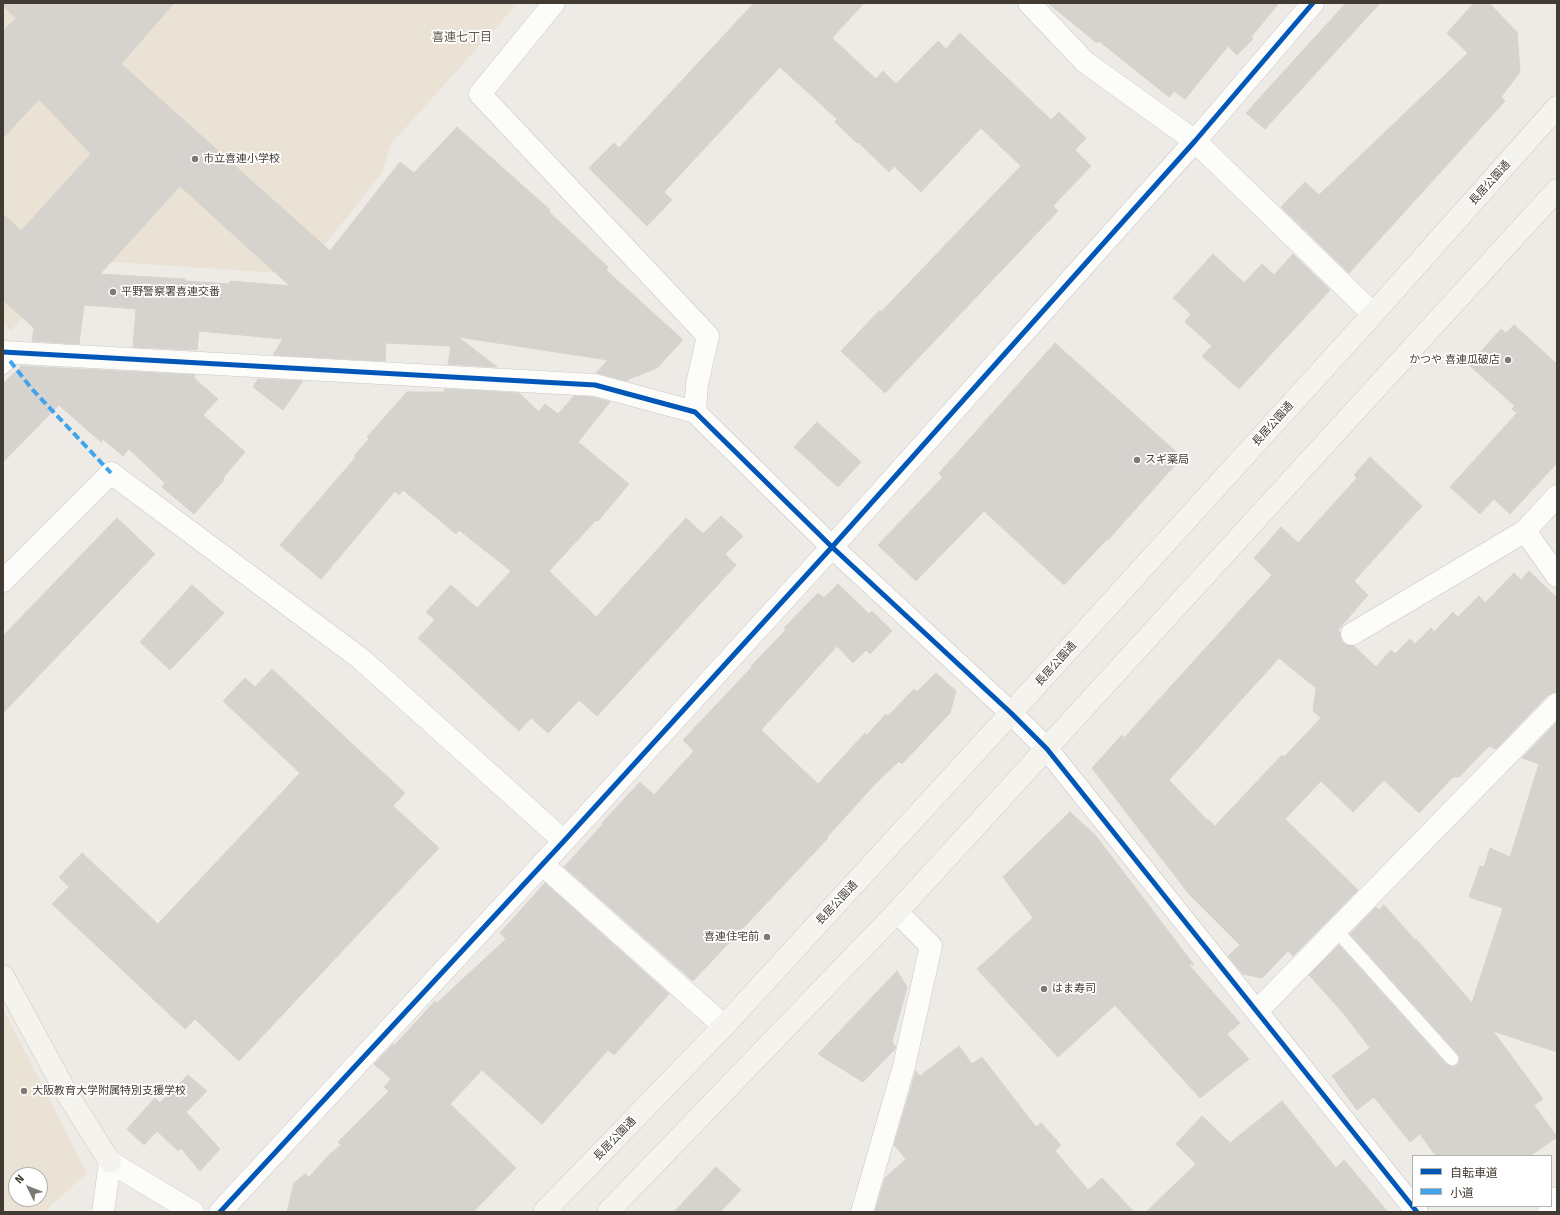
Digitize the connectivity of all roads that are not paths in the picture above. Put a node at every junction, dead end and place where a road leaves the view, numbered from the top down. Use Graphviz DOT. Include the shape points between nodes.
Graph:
graph roads {
  1 [pos="554,3"];
  2 [pos="1029,3"];
  3 [pos="1313,3"];
  4 [pos="1557,107"];
  5 [pos="1195,141"];
  6 [pos="1557,190"];
  7 [pos="1373,314"];
  8 [pos="5,358"];
  9 [pos="695,412"];
  10 [pos="1556,500"];
  11 [pos="1525,531"];
  12 [pos="832,547"];
  13 [pos="1557,576"];
  14 [pos="3,582"];
  15 [pos="1352,634"];
  16 [pos="1556,707"];
  17 [pos="1011,713"];
  18 [pos="1047,749"];
  19 [pos="564,841"];
  20 [pos="542,864"];
  21 [pos="897,912"];
  22 [pos="1336,930"];
  23 [pos="3,976"];
  24 [pos="1257,1011"];
  25 [pos="724,1026"];
  26 [pos="1452,1060"];
  27 [pos="110,1162"];
  28 [pos="1557,1198"];
  29 [pos="1412,1206"];
  30 [pos="1552,1207"];
  31 [pos="103,1212"];
  32 [pos="193,1212"];
  33 [pos="220,1212"];
  34 [pos="544,1212"];
  35 [pos="608,1212"];
  36 [pos="862,1212"];
  1 -- 9 [label="street" via="480,94 708,336 697,384"];
  2 -- 5 [label="street" via="1085,62"];
  3 -- 5 [label="street"];
  4 -- 7 [label="main road, 長居公園通"];
  5 -- 7 [label="street"];
  5 -- 12 [label="street"];
  6 -- 18 [label="main road"];
  7 -- 17 [label="main road, 長居公園通"];
  8 -- 9 [label="street" via="595,385"];
  9 -- 12 [label="street"];
  10 -- 11 [label="street"];
  11 -- 13 [label="street"];
  11 -- 15 [label="street"];
  12 -- 17 [label="street"];
  12 -- 19 [label="street"];
  14 -- 19 [label="street" via="111,473 361,659"];
  16 -- 22 [label="street"];
  17 -- 18 [label="street"];
  17 -- 25 [label="main road, 長居公園通"];
  18 -- 21 [label="main road"];
  18 -- 24 [label="street"];
  19 -- 20 [label="street"];
  20 -- 25 [label="street"];
  20 -- 33 [label="street"];
  21 -- 35 [label="main road"];
  21 -- 36 [label="street" via="931,946 904,1066"];
  22 -- 24 [label="street"];
  22 -- 26 [label="lane"];
  23 -- 27 [label="main road" via="66,1092"];
  24 -- 29 [label="street"];
  25 -- 34 [label="main road, 長居公園通"];
  27 -- 31 [label="street"];
  27 -- 32 [label="street"];
  28 -- 30 [label="street"];
}
